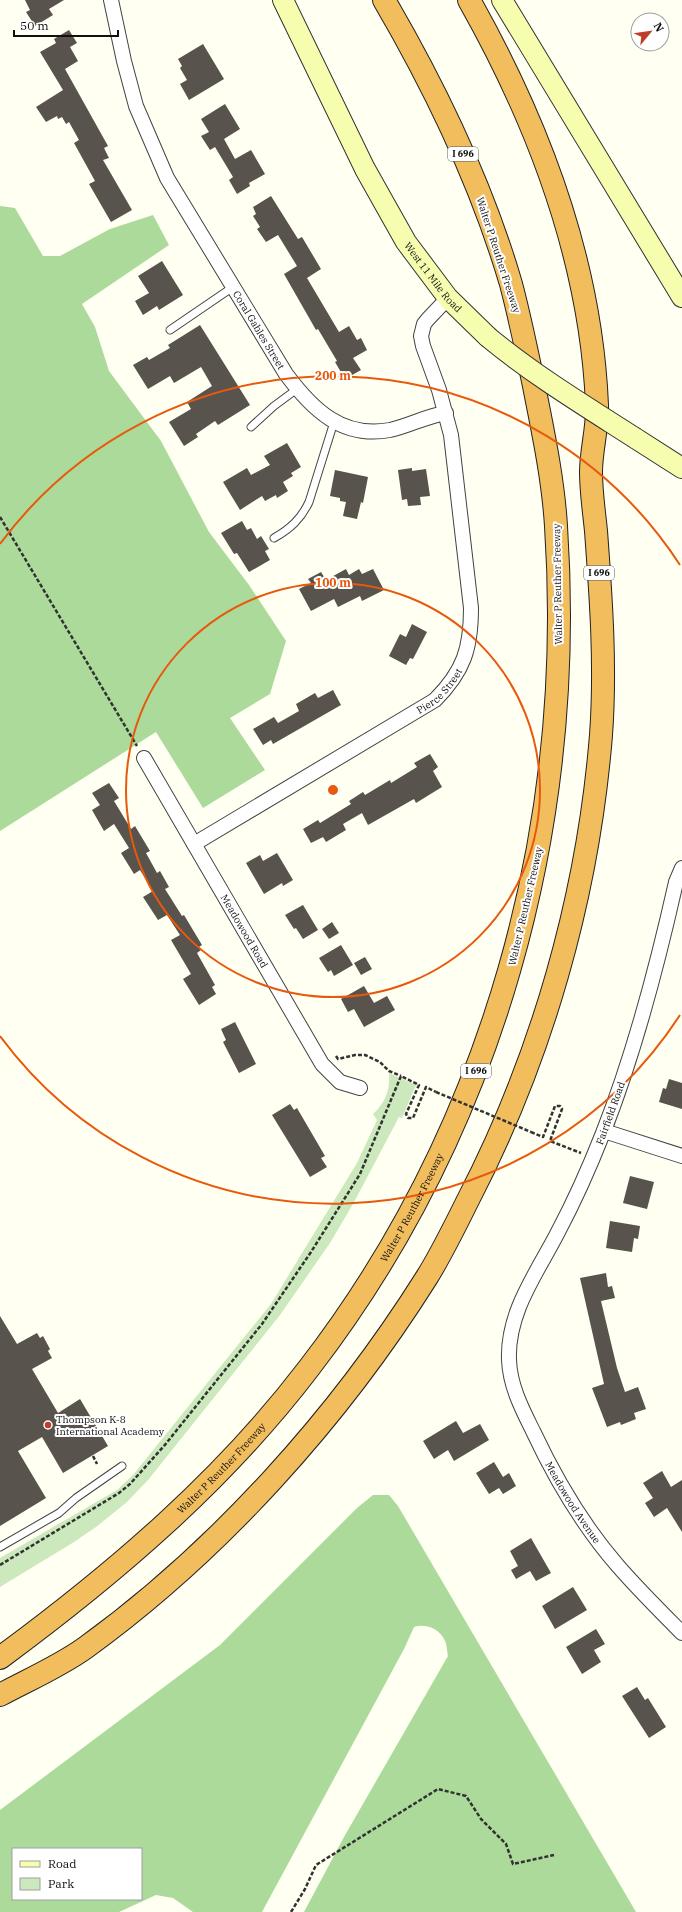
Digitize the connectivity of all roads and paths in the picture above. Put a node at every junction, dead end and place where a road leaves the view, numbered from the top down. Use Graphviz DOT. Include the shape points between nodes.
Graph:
graph roads {
  1 [pos="111,0"];
  2 [pos="283,0"];
  3 [pos="384,0"];
  4 [pos="469,0"];
  5 [pos="502,0"];
  6 [pos="233,288"];
  7 [pos="682,297"];
  8 [pos="448,298"];
  9 [pos="170,330"];
  10 [pos="297,389"];
  11 [pos="446,413"];
  12 [pos="334,422"];
  13 [pos="251,427"];
  14 [pos="639,441"];
  15 [pos="682,459"];
  16 [pos="682,468"];
  17 [pos="0,517"];
  18 [pos="274,538"];
  19 [pos="144,758"];
  20 [pos="194,844"];
  21 [pos="682,868"];
  22 [pos="336,1056"];
  23 [pos="401,1076"];
  24 [pos="360,1088"];
  25 [pos="604,1131"];
  26 [pos="583,1153"];
  27 [pos="682,1156"];
  28 [pos="510,1347"];
  29 [pos="93,1456"];
  30 [pos="97,1464"];
  31 [pos="122,1466"];
  32 [pos="0,1547"];
  33 [pos="0,1565"];
  34 [pos="682,1633"];
  35 [pos="0,1658"];
  36 [pos="0,1695"];
  37 [pos="554,1855"];
  38 [pos="291,1912"];
  1 -- 6 [label="street, Coral Gables Street" via="136,106 152,146 167,178"];
  2 -- 8 [label="main road, West 11 Mile Road" via="393,221"];
  3 -- 35 [label="highway, Walter P Reuther Freeway / I 696" via="443,111 470,172 501,255 520,317 552,481 556,526 558,617 556,716 547,801 530,894 503,995 458,1116 404,1225 341,1325 277,1408 206,1487 130,1557"];
  4 -- 36 [label="highway, I 696" via="530,121 556,190 581,285 591,343 598,410 591,470 601,602 601,731 596,783 580,886 554,986 521,1084 480,1178 427,1276 371,1358 336,1403 263,1489 179,1570 82,1651"];
  5 -- 7 [label="main road"];
  6 -- 9 [label="lane"];
  6 -- 10 [label="street, Coral Gables Street"];
  8 -- 11 [label="street" via="428,318 422,336 423,346"];
  8 -- 14 [label="main road, West 11 Mile Road, bridge" via="488,337 535,372"];
  10 -- 12 [label="street, Coral Gables Street" via="310,404"];
  10 -- 13 [label="lane"];
  11 -- 12 [label="street, Coral Gables Street" via="405,426 373,432"];
  11 -- 20 [label="street, Pierce Street" via="455,463 471,608 471,634 466,656 457,674 430,704"];
  12 -- 18 [label="lane" via="304,513 287,530"];
  14 -- 15 [label="main road"];
  14 -- 16 [label="main road, West 11 Mile Road"];
  17 -- 19 [label="path"];
  19 -- 20 [label="street, Meadowood Road"];
  20 -- 24 [label="street, Meadowood Road" via="322,1064 340,1082"];
  21 -- 25 [label="street, Fairfield Road" via="676,882 646,1005"];
  22 -- 23 [label="path" via="342,1059 365,1055"];
  23 -- 26 [label="path, bridge" via="419,1085 406,1114 408,1118 413,1118 426,1087 542,1137 555,1106 560,1106 562,1109 550,1141"];
  23 -- 33 [label="path" via="360,1174 311,1252 262,1324 164,1446 119,1493"];
  25 -- 27 [label="street"];
  25 -- 28 [label="street, Fairfield Road" via="572,1205 521,1302 512,1330"];
  28 -- 34 [label="street, Meadowood Avenue" via="509,1361 515,1390 535,1436 562,1484 617,1565"];
  29 -- 30 [label="path"];
  31 -- 32 [label="lane" via="59,1513"];
  37 -- 38 [label="path" via="513,1864 506,1844 481,1819 466,1796 438,1789 316,1865 306,1889"];
}
